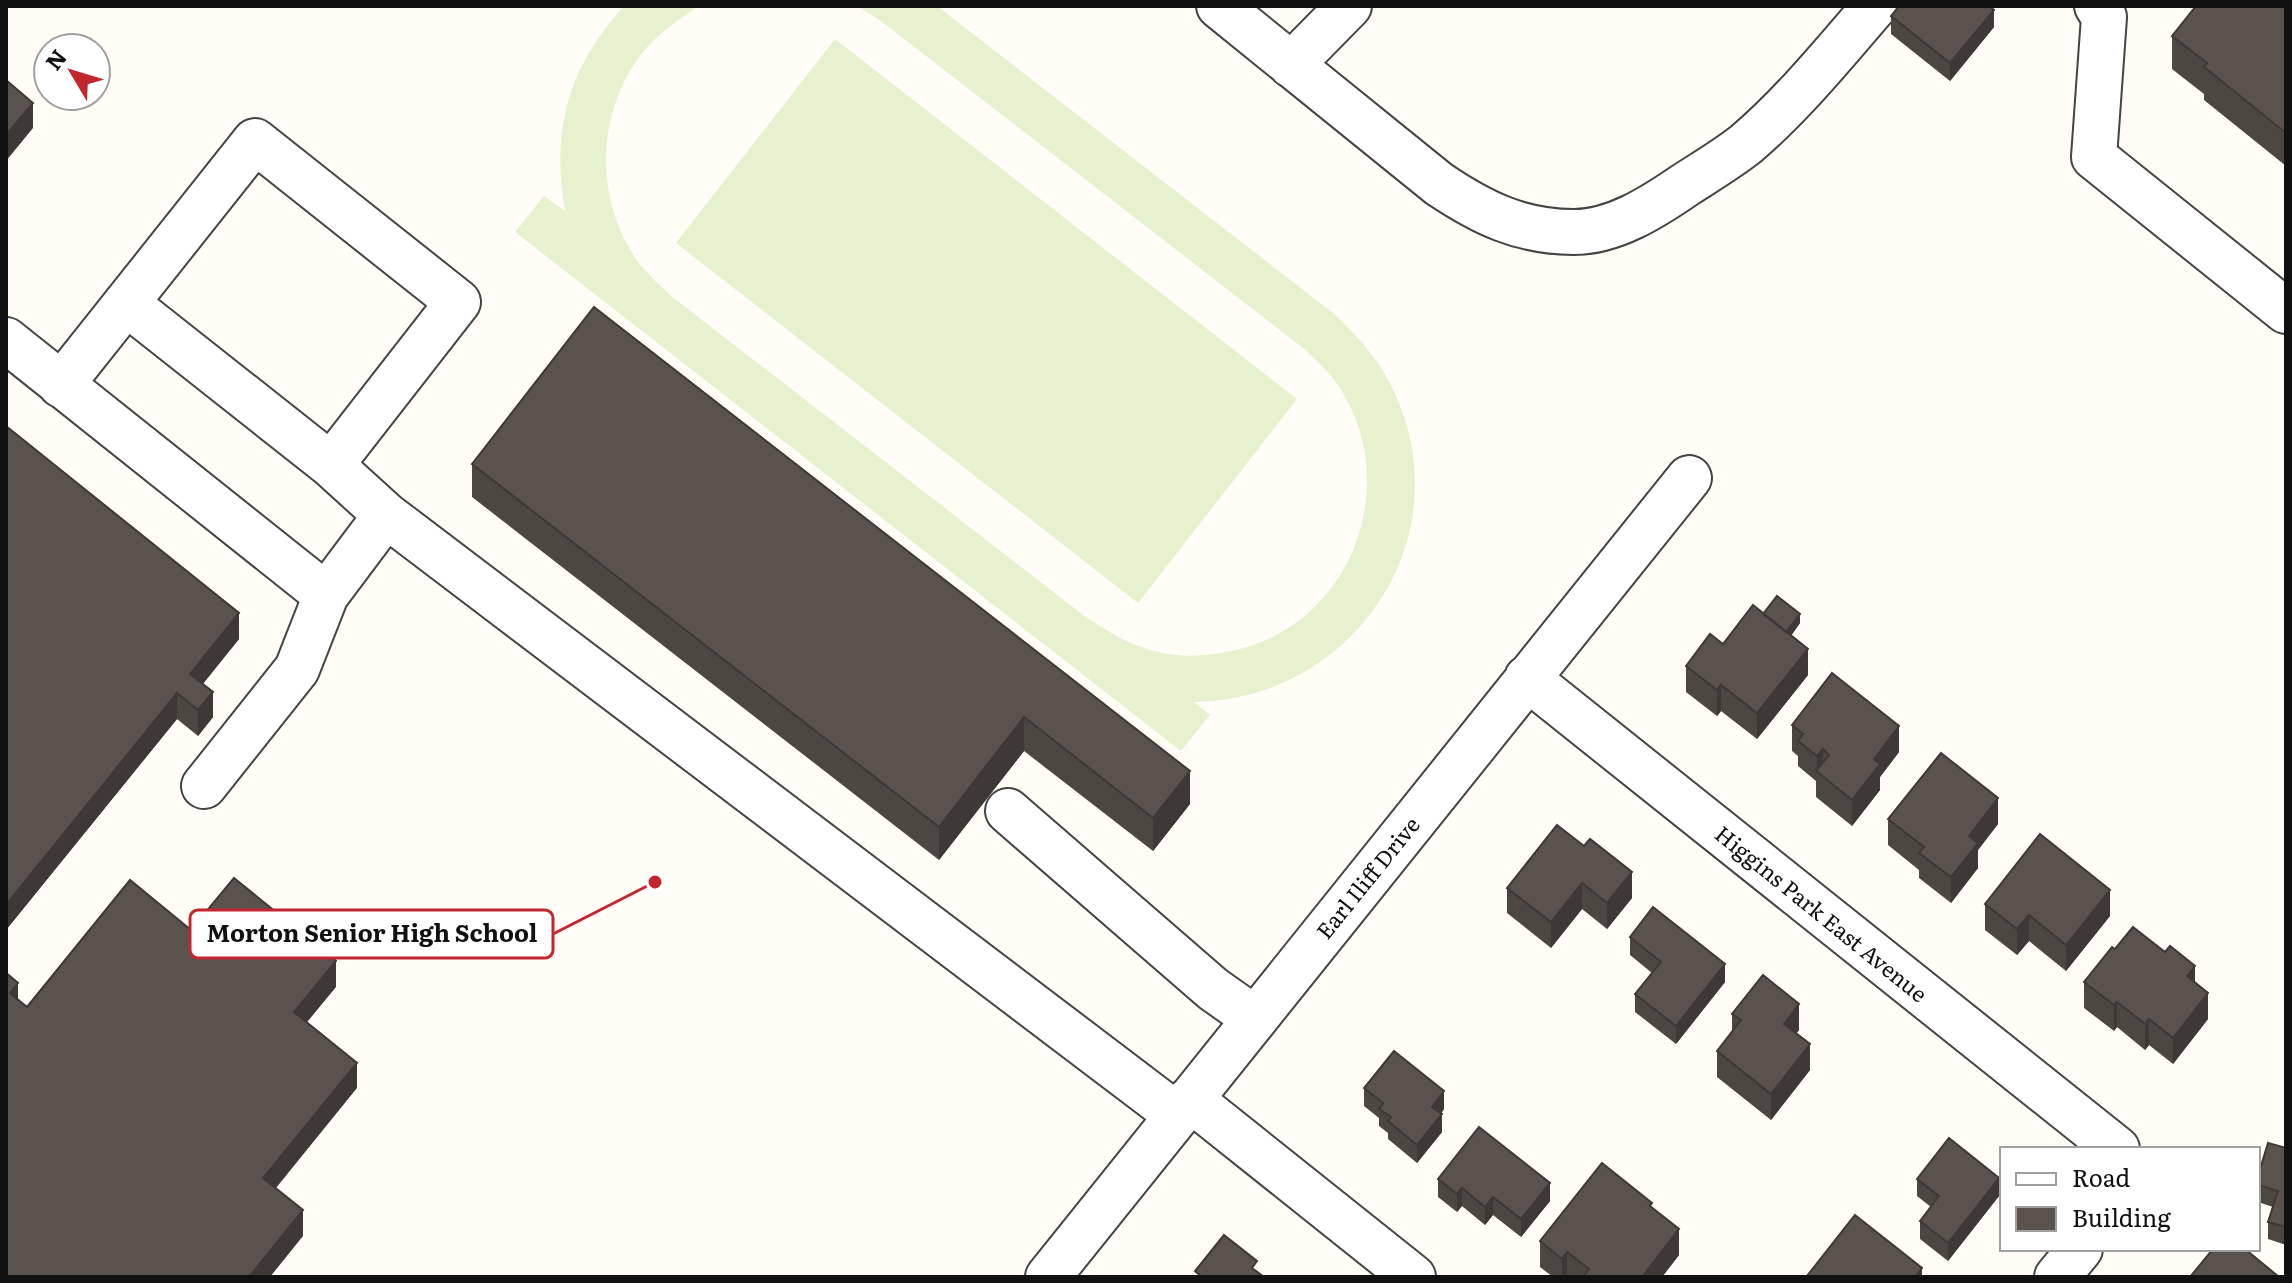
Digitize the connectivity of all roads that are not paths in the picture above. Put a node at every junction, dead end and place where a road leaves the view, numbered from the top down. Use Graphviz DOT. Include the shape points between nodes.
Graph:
graph roads {
  1 [pos="1219,6"];
  2 [pos="1349,6"];
  3 [pos="1875,6"];
  4 [pos="2097,6"];
  5 [pos="1291,65"];
  6 [pos="126,303"];
  7 [pos="2286,311"];
  8 [pos="6,340"];
  9 [pos="61,385"];
  10 [pos="331,465"];
  11 [pos="1689,478"];
  12 [pos="386,515"];
  13 [pos="326,595"];
  14 [pos="1527,678"];
  15 [pos="204,786"];
  16 [pos="1008,811"];
  17 [pos="1254,1018"];
  18 [pos="1183,1107"];
  19 [pos="2114,1147"];
  20 [pos="2078,1251"];
  21 [pos="1048,1277"];
  22 [pos="1413,1277"];
  23 [pos="2057,1277"];
  1 -- 5 [label="street"];
  2 -- 5 [label="street"];
  3 -- 5 [label="street" via="1745,145 1652,208 1576,232 1506,222 1471,206"];
  4 -- 7 [label="street" via="2104,17 2094,157"];
  6 -- 9 [label="street"];
  6 -- 10 [label="street"];
  6 -- 10 [label="street" via="255,141 458,302"];
  8 -- 9 [label="street"];
  9 -- 13 [label="street"];
  10 -- 12 [label="street"];
  11 -- 14 [label="street, Earl Iliff Drive"];
  12 -- 13 [label="street"];
  12 -- 18 [label="street"];
  13 -- 15 [label="street" via="297,669"];
  14 -- 17 [label="street, Earl Iliff Drive"];
  14 -- 19 [label="street, Higgins Park East Avenue"];
  16 -- 17 [label="street" via="1213,989"];
  17 -- 18 [label="street, Earl Iliff Drive"];
  18 -- 21 [label="street, Earl Iliff Drive"];
  18 -- 22 [label="street"];
  20 -- 23 [label="street"];
}
